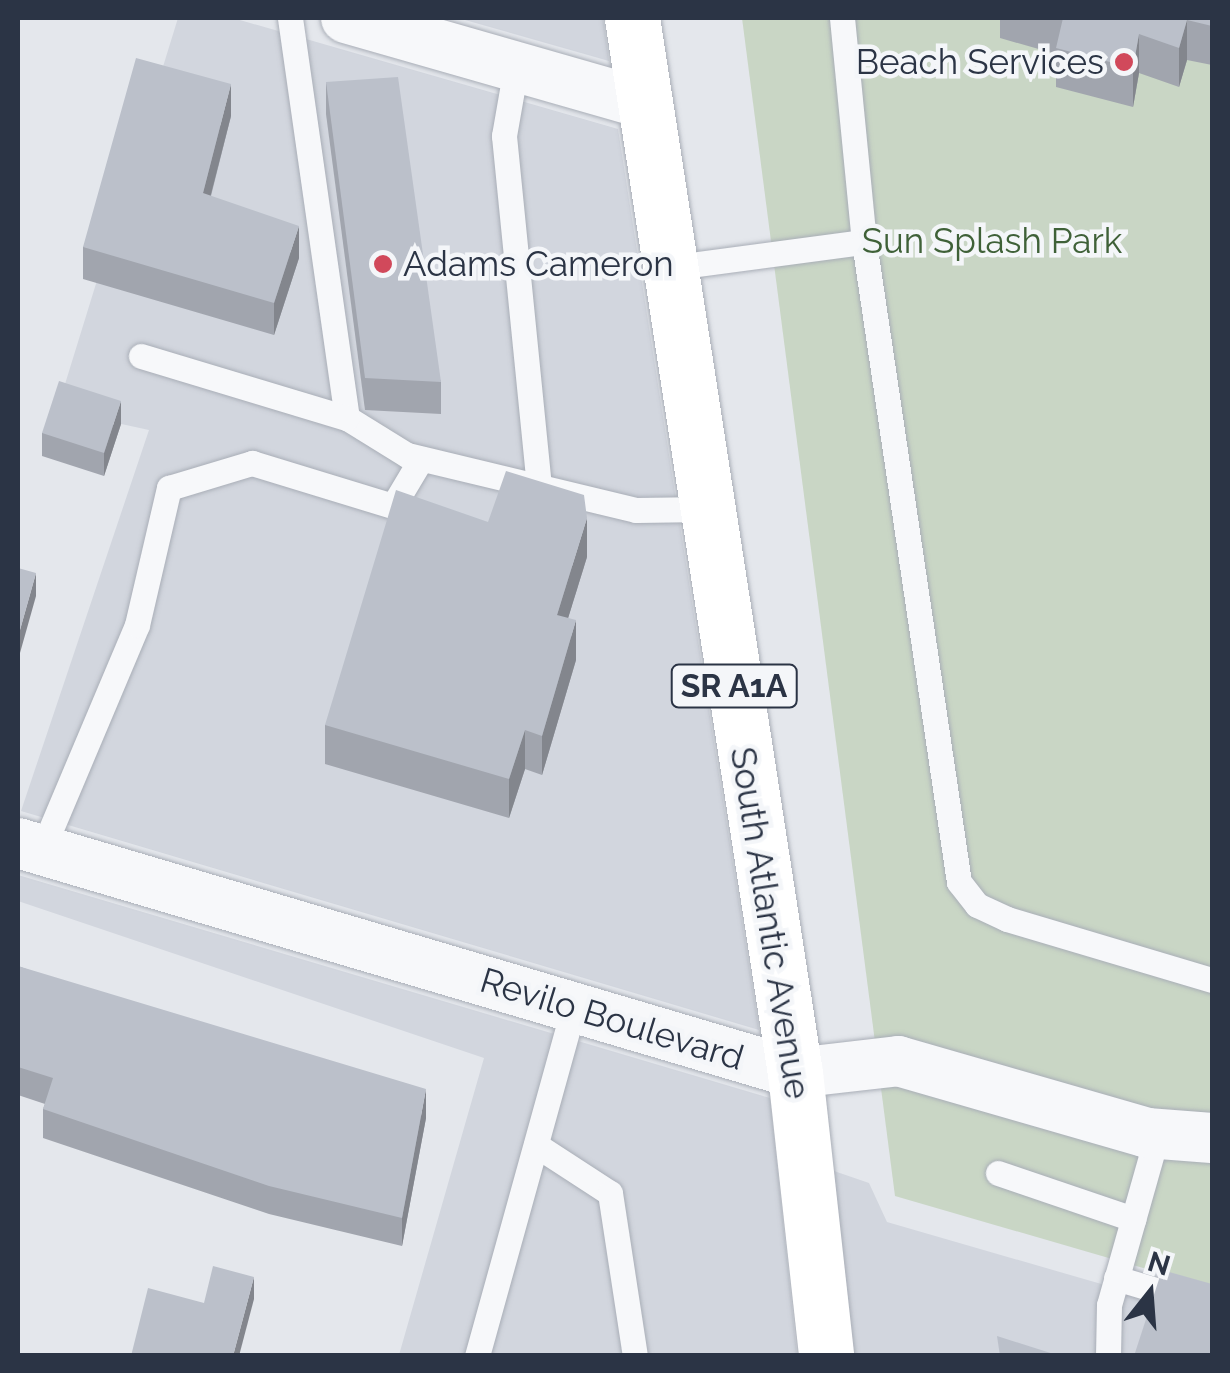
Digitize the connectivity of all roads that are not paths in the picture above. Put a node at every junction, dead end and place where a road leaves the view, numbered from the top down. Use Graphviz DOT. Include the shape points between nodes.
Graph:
graph roads {
  1 [pos="290,18"];
  2 [pos="346,18"];
  3 [pos="632,18"];
  4 [pos="842,18"];
  5 [pos="516,67"];
  6 [pos="642,103"];
  7 [pos="864,242"];
  8 [pos="668,268"];
  9 [pos="141,356"];
  10 [pos="347,418"];
  11 [pos="421,459"];
  12 [pos="539,487"];
  13 [pos="706,509"];
  14 [pos="30,847"];
  15 [pos="1212,980"];
  16 [pos="574,1007"];
  17 [pos="795,1073"];
  18 [pos="1157,1135"];
  19 [pos="1212,1138"];
  20 [pos="536,1144"];
  21 [pos="998,1173"];
  22 [pos="1133,1220"];
  23 [pos="1116,1278"];
  24 [pos="1212,1307"];
  25 [pos="477,1356"];
  26 [pos="636,1356"];
  27 [pos="826,1356"];
  28 [pos="1108,1356"];
  1 -- 10 [label="lane"];
  2 -- 5 [label="street"];
  3 -- 6 [label="main road, South Atlantic Avenue / SR A1A"];
  4 -- 7 [label="lane"];
  5 -- 6 [label="street"];
  5 -- 12 [label="lane" via="504,136"];
  6 -- 8 [label="main road, South Atlantic Avenue / SR A1A"];
  7 -- 8 [label="lane"];
  7 -- 15 [label="lane" via="959,882 976,905 1007,919"];
  8 -- 13 [label="main road, South Atlantic Avenue / SR A1A"];
  9 -- 10 [label="lane"];
  10 -- 11 [label="lane"];
  11 -- 12 [label="lane"];
  11 -- 14 [label="lane" via="394,506 252,463 169,488 138,625"];
  12 -- 13 [label="lane" via="636,510"];
  13 -- 17 [label="main road, South Atlantic Avenue / SR A1A"];
  14 -- 16 [label="street, Revilo Boulevard"];
  16 -- 17 [label="street, Revilo Boulevard"];
  16 -- 20 [label="lane"];
  17 -- 18 [label="street, Revilo Boulevard" via="898,1061"];
  17 -- 27 [label="main road, South Atlantic Avenue / SR A1A"];
  18 -- 19 [label="street, Revilo Boulevard"];
  18 -- 22 [label="lane"];
  20 -- 25 [label="lane"];
  20 -- 26 [label="lane" via="610,1192"];
  21 -- 22 [label="lane"];
  22 -- 23 [label="lane"];
  23 -- 24 [label="lane"];
  23 -- 28 [label="lane"];
}
